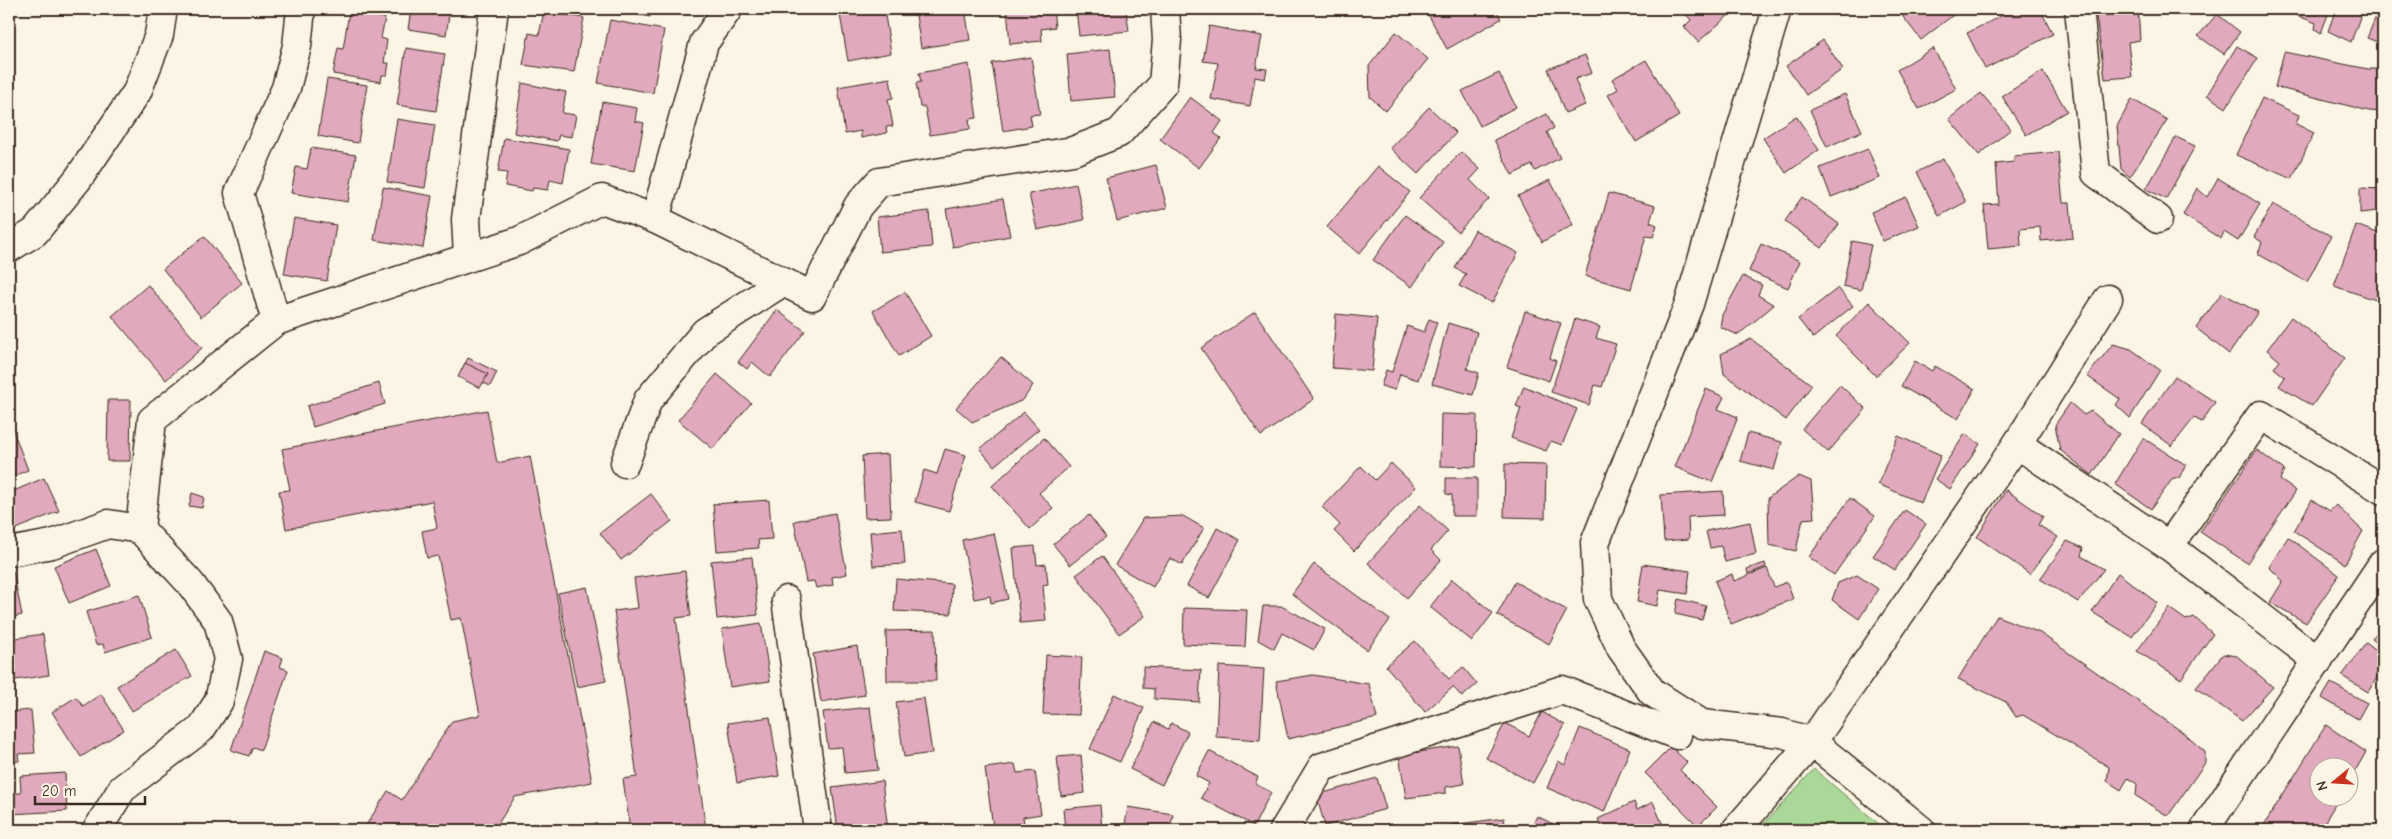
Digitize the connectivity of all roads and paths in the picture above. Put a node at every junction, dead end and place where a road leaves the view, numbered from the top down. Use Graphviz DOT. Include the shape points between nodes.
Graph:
graph roads {
  1 [pos="163,9"];
  2 [pos="301,9"];
  3 [pos="494,9"];
  4 [pos="728,9"];
  5 [pos="1165,9"];
  6 [pos="1777,9"];
  7 [pos="2079,9"];
  8 [pos="655,219"];
  9 [pos="2158,219"];
  10 [pos="9,248"];
  11 [pos="468,258"];
  12 [pos="781,282"];
  13 [pos="2108,299"];
  14 [pos="276,321"];
  15 [pos="2017,444"];
  16 [pos="625,463"];
  17 [pos="2383,490"];
  18 [pos="140,529"];
  19 [pos="2169,546"];
  20 [pos="9,552"];
  21 [pos="2383,563"];
  22 [pos="786,600"];
  23 [pos="2318,661"];
  24 [pos="1677,735"];
  25 [pos="1812,742"];
  26 [pos="97,830"];
  27 [pos="818,830"];
  28 [pos="1284,830"];
  29 [pos="1736,830"];
  30 [pos="1921,830"];
  31 [pos="2204,830"];
  1 -- 10 [label="street" via="159,35 137,92 78,179 34,232"];
  2 -- 14 [label="street" via="297,46 286,88 239,193"];
  3 -- 11 [label="street" via="466,219"];
  4 -- 8 [label="street" via="704,43"];
  5 -- 12 [label="street" via="1167,40 1163,84 1119,133 1074,151 879,182 858,206 812,296"];
  6 -- 25 [label="street" via="1689,304 1595,543 1596,571 1598,599 1621,648 1652,692 1702,724 1782,732"];
  7 -- 9 [label="street" via="2096,173"];
  8 -- 11 [label="street" via="602,199 519,241"];
  8 -- 12 [label="street"];
  11 -- 14 [label="street"];
  12 -- 16 [label="street" via="704,332 648,400"];
  13 -- 15 [label="street"];
  14 -- 18 [label="street" via="152,420"];
  15 -- 19 [label="street"];
  15 -- 25 [label="street"];
  17 -- 19 [label="street" via="2261,415"];
  18 -- 20 [label="street" via="108,524 52,544"];
  18 -- 26 [label="street" via="190,583 218,621 228,658 219,700 201,729 122,789"];
  19 -- 23 [label="street"];
  21 -- 23 [label="street"];
  22 -- 27 [label="street"];
  23 -- 31 [label="street"];
  24 -- 28 [label="street" via="1562,690 1322,768"];
  25 -- 29 [label="street"];
  25 -- 30 [label="street"];
}
